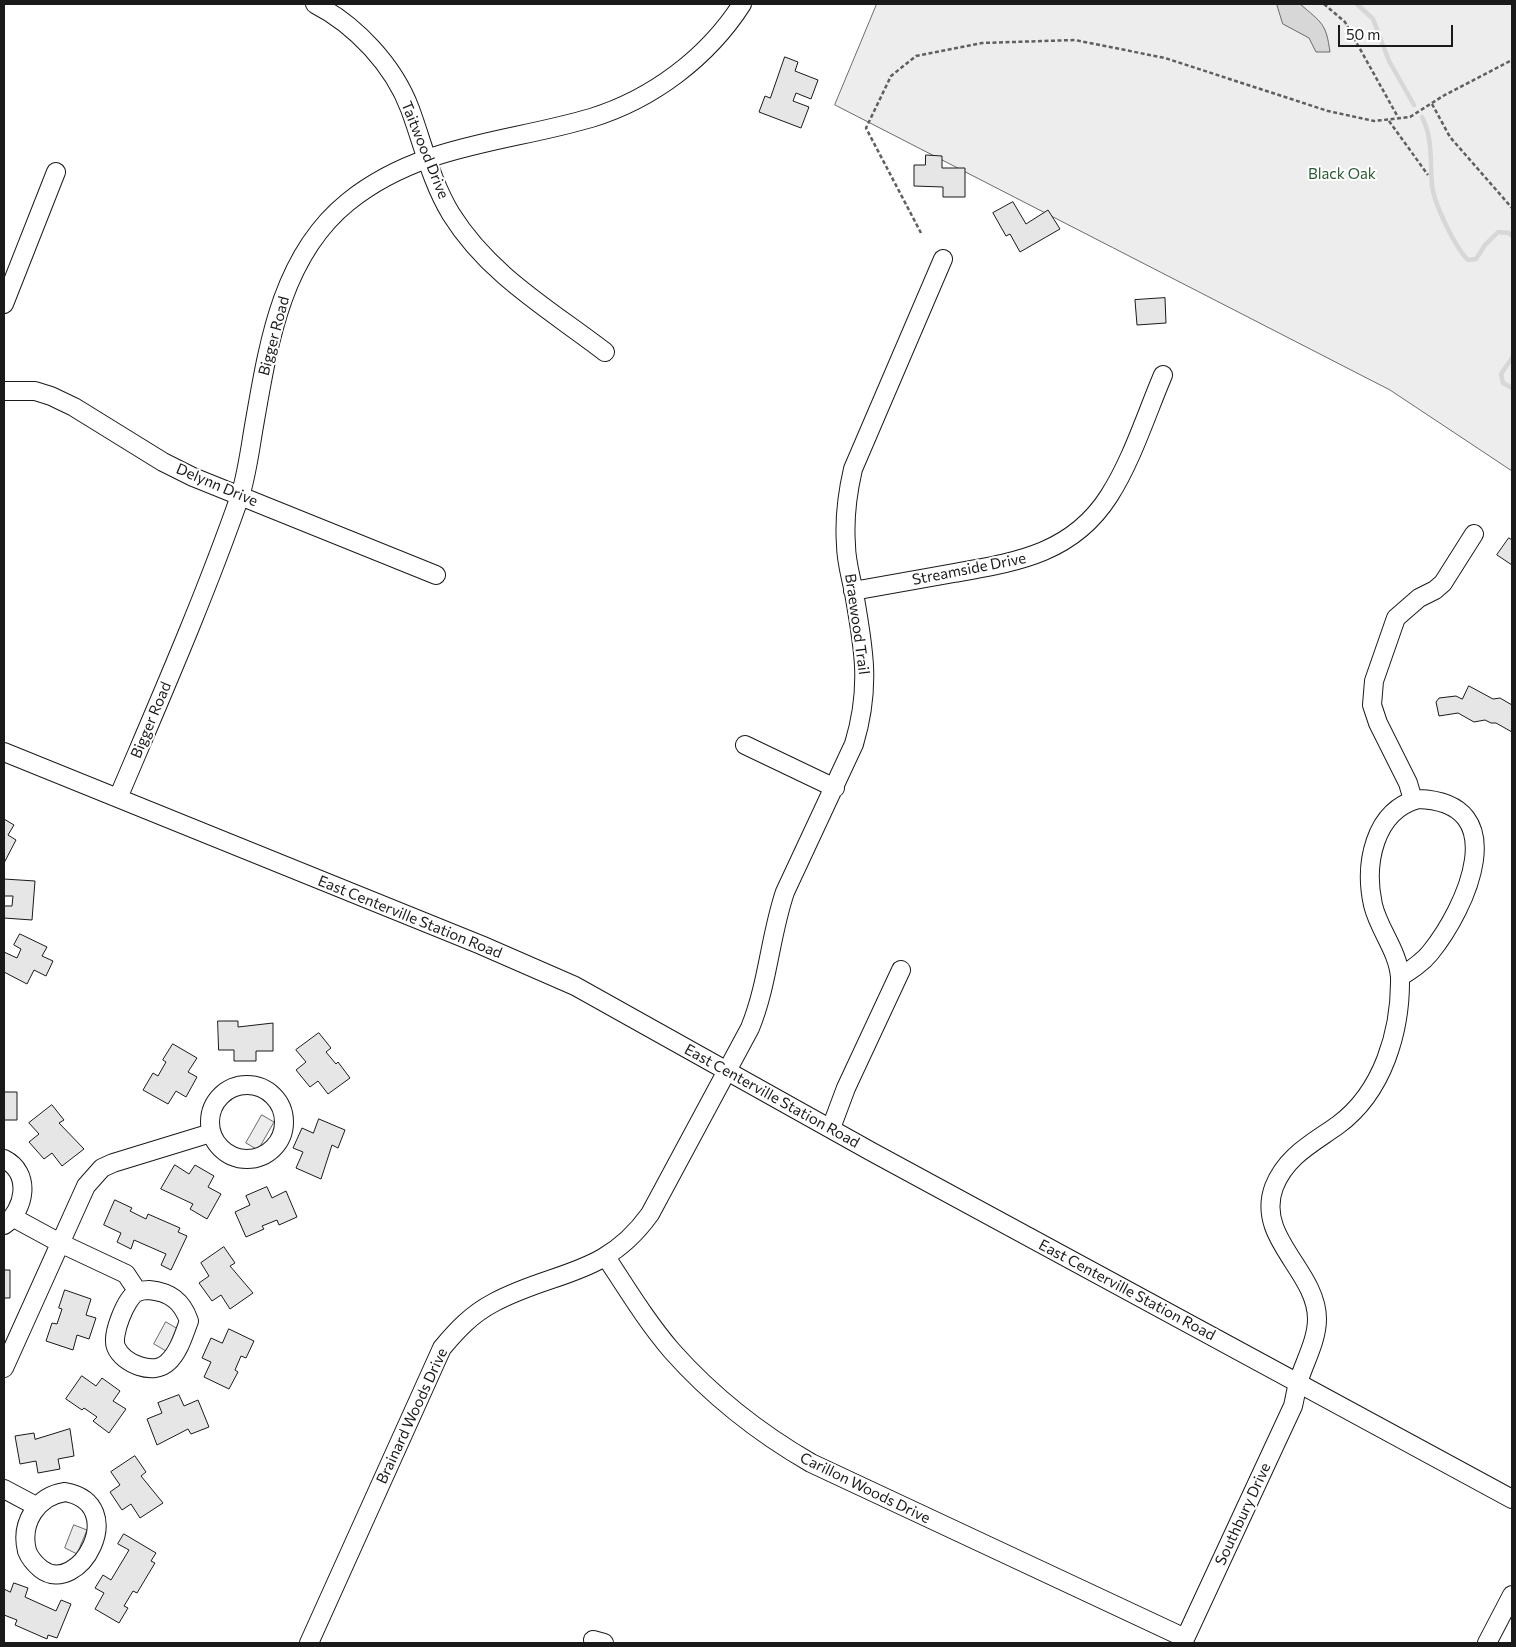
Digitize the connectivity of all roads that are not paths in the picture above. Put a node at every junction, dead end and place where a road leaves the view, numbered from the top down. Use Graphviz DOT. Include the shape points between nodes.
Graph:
graph roads {
  1 [pos="315,4"];
  2 [pos="742,4"];
  3 [pos="425,158"];
  4 [pos="56,172"];
  5 [pos="943,259"];
  6 [pos="4,304"];
  7 [pos="605,352"];
  8 [pos="1164,375"];
  9 [pos="4,391"];
  10 [pos="240,495"];
  11 [pos="1474,534"];
  12 [pos="436,575"];
  13 [pos="854,591"];
  14 [pos="745,746"];
  15 [pos="4,752"];
  16 [pos="834,788"];
  17 [pos="118,798"];
  18 [pos="1413,800"];
  19 [pos="901,970"];
  20 [pos="1400,977"];
  21 [pos="728,1071"];
  22 [pos="831,1128"];
  23 [pos="211,1133"];
  24 [pos="4,1159"];
  25 [pos="9,1222"];
  26 [pos="60,1243"];
  27 [pos="606,1257"];
  28 [pos="138,1292"];
  29 [pos="4,1368"];
  30 [pos="1298,1383"];
  31 [pos="4,1490"];
  32 [pos="1512,1500"];
  33 [pos="36,1506"];
  34 [pos="1512,1595"];
  35 [pos="1184,1640"];
  36 [pos="309,1643"];
  37 [pos="1487,1643"];
  1 -- 3 [label="street, Taitwood Drive" via="348,26 384,63 409,108"];
  2 -- 3 [label="street, Bigger Road" via="696,59 672,78 621,106 593,117"];
  3 -- 7 [label="street, Taitwood Drive" via="451,214 479,252 529,297"];
  3 -- 10 [label="street, Bigger Road" via="377,181 347,203 314,239 296,269 272,330"];
  4 -- 6 [label="street"];
  5 -- 13 [label="street, Braewood Trail" via="853,469 845,519"];
  8 -- 13 [label="street, Streamside Drive" via="1112,492 1092,517 1060,544 1015,562"];
  9 -- 10 [label="street, Delynn Drive" via="35,391 51,396 163,462"];
  10 -- 12 [label="street, Delynn Drive"];
  10 -- 17 [label="street, Bigger Road" via="172,671"];
  11 -- 18 [label="street" via="1443,584 1396,618 1374,681 1372,705"];
  13 -- 16 [label="street, Braewood Trail" via="866,687 854,744"];
  14 -- 16 [label="street"];
  15 -- 17 [label="street, East Centerville Station Road"];
  16 -- 21 [label="street, Braewood Trail" via="785,892 759,1005"];
  17 -- 21 [label="street, East Centerville Station Road" via="575,986"];
  18 -- 20 [label="street" via="1389,816 1374,846 1370,863 1373,905 1393,950"];
  18 -- 20 [label="street" via="1434,799 1458,809 1468,820 1476,842 1470,879 1448,927 1429,954"];
  19 -- 22 [label="street"];
  20 -- 30 [label="street, Southbury Drive" via="1393,1036 1380,1074 1354,1111 1295,1155 1273,1189 1271,1208 1276,1231 1289,1257 1311,1288 1315,1303 1316,1333"];
  21 -- 22 [label="street, East Centerville Station Road"];
  21 -- 27 [label="street, Brainard Woods Drive" via="650,1214 627,1241"];
  22 -- 30 [label="street, East Centerville Station Road"];
  23 -- 23 [label="street" via="225,1152 236,1158 254,1158 271,1150 279,1141 284,1117 274,1097 260,1088 244,1085 224,1093 216,1101 210,1116"];
  23 -- 26 [label="street" via="102,1168 86,1186"];
  24 -- 25 [label="street" via="15,1169 23,1190 22,1202"];
  25 -- 26 [label="street"];
  26 -- 28 [label="street" via="126,1274"];
  26 -- 29 [label="street"];
  27 -- 35 [label="street, Carillon Woods Drive" via="672,1350 716,1396 777,1443 811,1463"];
  27 -- 36 [label="street, Brainard Woods Drive" via="491,1304 456,1330 442,1348"];
  28 -- 28 [label="street" via="124,1311 114,1336 116,1347 132,1363 154,1368 168,1363 189,1321 170,1295 149,1290"];
  30 -- 32 [label="street, East Centerville Station Road"];
  30 -- 35 [label="street, Southbury Drive" via="1293,1406"];
  31 -- 33 [label="street"];
  33 -- 33 [label="street" via="25,1537 29,1556 44,1571 58,1574 75,1570 85,1560 96,1536 98,1526 93,1507 86,1500 65,1492 43,1499"];
  34 -- 37 [label="street"];
}
